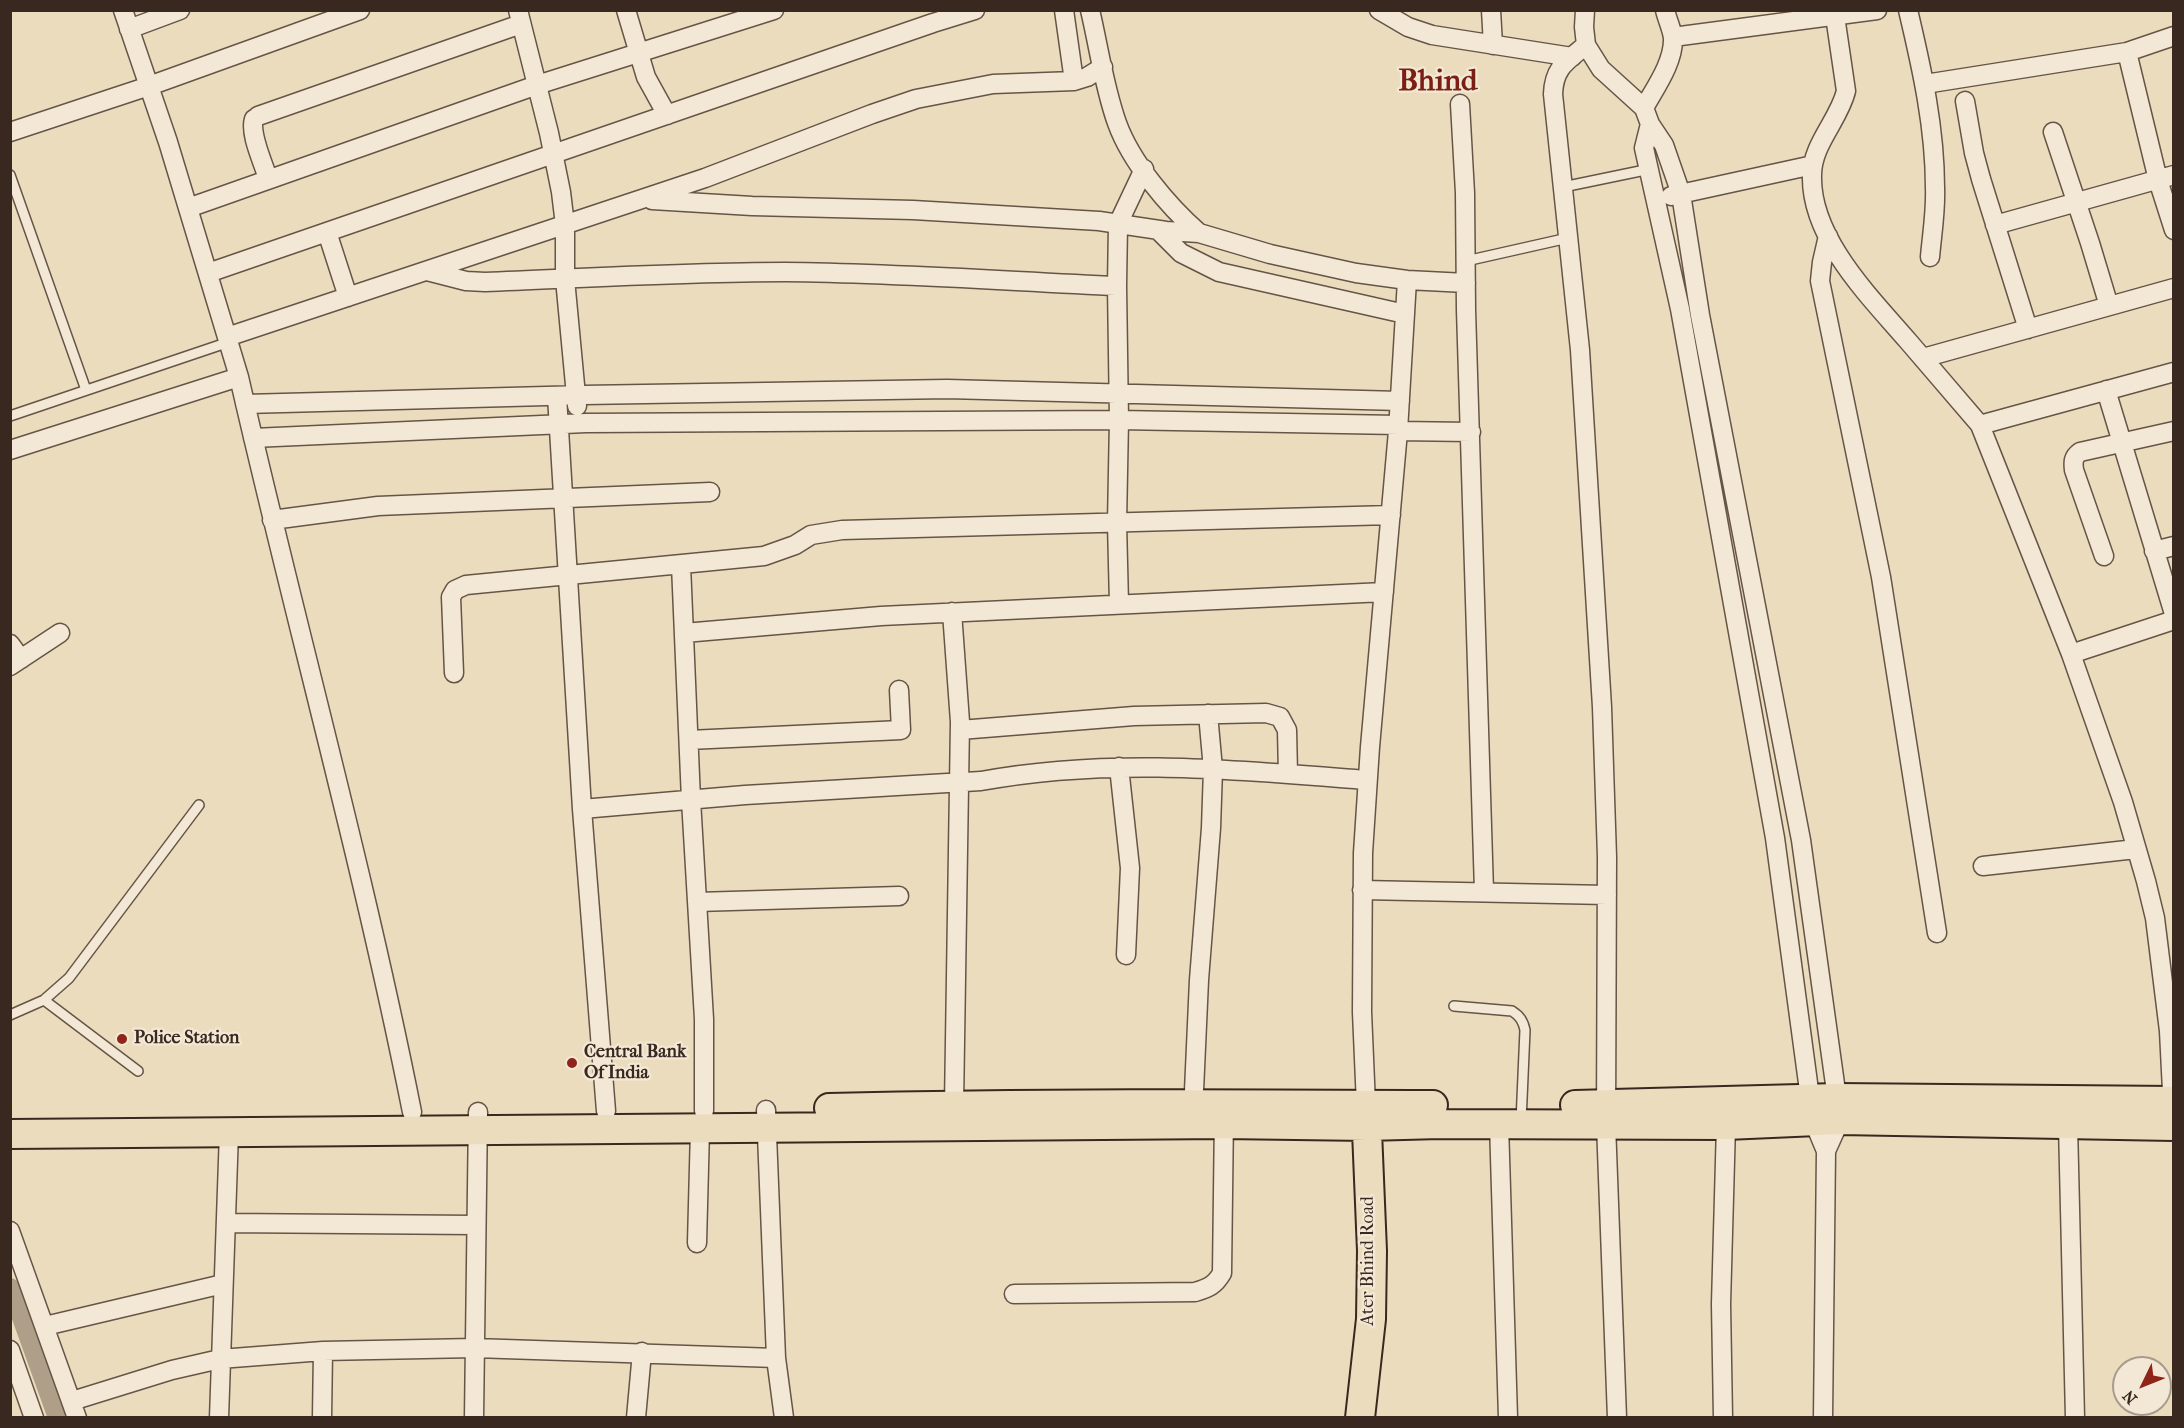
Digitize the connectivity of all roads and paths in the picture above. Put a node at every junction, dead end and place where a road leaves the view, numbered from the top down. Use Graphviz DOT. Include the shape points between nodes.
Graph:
graph roads {
  1 [pos="123,10"];
  2 [pos="180,10"];
  3 [pos="360,10"];
  4 [pos="626,10"];
  5 [pos="774,10"];
  6 [pos="975,10"];
  7 [pos="1064,10"];
  8 [pos="1090,10"];
  9 [pos="1378,10"];
  10 [pos="1491,10"];
  11 [pos="1585,10"];
  12 [pos="1665,10"];
  13 [pos="1877,10"];
  14 [pos="1908,10"];
  15 [pos="1835,16"];
  16 [pos="520,17"];
  17 [pos="129,30"];
  18 [pos="2174,36"];
  19 [pos="1673,37"];
  20 [pos="1493,45"];
  21 [pos="1579,51"];
  22 [pos="2127,52"];
  23 [pos="639,53"];
  24 [pos="1090,74"];
  25 [pos="1925,84"];
  26 [pos="537,85"];
  27 [pos="149,86"];
  28 [pos="1965,101"];
  29 [pos="1460,104"];
  30 [pos="667,115"];
  31 [pos="1647,116"];
  32 [pos="10,132"];
  33 [pos="2053,132"];
  34 [pos="554,154"];
  35 [pos="1813,165"];
  36 [pos="1144,169"];
  37 [pos="1650,169"];
  38 [pos="10,175"];
  39 [pos="2166,178"];
  40 [pos="268,179"];
  41 [pos="1563,188"];
  42 [pos="1681,194"];
  43 [pos="641,199"];
  44 [pos="1657,199"];
  45 [pos="2076,203"];
  46 [pos="188,208"];
  47 [pos="1118,224"];
  48 [pos="565,225"];
  49 [pos="1995,225"];
  50 [pos="1162,230"];
  51 [pos="2174,230"];
  52 [pos="327,232"];
  53 [pos="1192,233"];
  54 [pos="1828,236"];
  55 [pos="1568,238"];
  56 [pos="1930,257"];
  57 [pos="1466,261"];
  58 [pos="427,271"];
  59 [pos="208,273"];
  60 [pos="1317,278"];
  61 [pos="566,279"];
  62 [pos="1117,286"];
  63 [pos="2174,288"];
  64 [pos="1466,296"];
  65 [pos="348,297"];
  66 [pos="1406,297"];
  67 [pos="2109,306"];
  68 [pos="2028,329"];
  69 [pos="228,340"];
  70 [pos="1923,358"];
  71 [pos="2174,372"];
  72 [pos="239,376"];
  73 [pos="86,390"];
  74 [pos="2106,390"];
  75 [pos="1119,394"];
  76 [pos="557,396"];
  77 [pos="576,396"];
  78 [pos="1400,401"];
  79 [pos="245,404"];
  80 [pos="10,416"];
  81 [pos="1119,420"];
  82 [pos="560,423"];
  83 [pos="578,423"];
  84 [pos="1980,425"];
  85 [pos="1398,428"];
  86 [pos="2174,431"];
  87 [pos="1470,432"];
  88 [pos="253,438"];
  89 [pos="2122,442"];
  90 [pos="10,450"];
  91 [pos="710,492"];
  92 [pos="562,498"];
  93 [pos="1391,515"];
  94 [pos="272,520"];
  95 [pos="1117,523"];
  96 [pos="2174,546"];
  97 [pos="2154,551"];
  98 [pos="2104,556"];
  99 [pos="681,565"];
  100 [pos="568,577"];
  101 [pos="1384,592"];
  102 [pos="1119,604"];
  103 [pos="952,612"];
  104 [pos="2174,614"];
  105 [pos="2174,620"];
  106 [pos="60,633"];
  107 [pos="684,633"];
  108 [pos="2071,654"];
  109 [pos="14,657"];
  110 [pos="454,673"];
  111 [pos="899,690"];
  112 [pos="1208,714"];
  113 [pos="960,730"];
  114 [pos="688,740"];
  115 [pos="1119,767"];
  116 [pos="1213,769"];
  117 [pos="1288,774"];
  118 [pos="1368,780"];
  119 [pos="958,782"];
  120 [pos="691,800"];
  121 [pos="200,805"];
  122 [pos="582,809"];
  123 [pos="2136,849"];
  124 [pos="1983,866"];
  125 [pos="1362,890"];
  126 [pos="1484,891"];
  127 [pos="1607,895"];
  128 [pos="899,896"];
  129 [pos="697,902"];
  130 [pos="1937,933"];
  131 [pos="1126,955"];
  132 [pos="44,1000"];
  133 [pos="1454,1006"];
  134 [pos="10,1015"];
  135 [pos="2171,1031"];
  136 [pos="138,1071"];
  137 [pos="954,1105"];
  138 [pos="1825,1110"];
  139 [pos="606,1111"];
  140 [pos="412,1112"];
  141 [pos="1193,1113"];
  142 [pos="1224,1113"];
  143 [pos="2173,1113"];
  144 [pos="1606,1114"];
  145 [pos="1366,1115"];
  146 [pos="10,1116"];
  147 [pos="1513,1118"];
  148 [pos="766,1119"];
  149 [pos="702,1120"];
  150 [pos="477,1121"];
  151 [pos="1726,1125"];
  152 [pos="2068,1125"];
  153 [pos="229,1132"];
  154 [pos="10,1134"];
  155 [pos="1826,1151"];
  156 [pos="226,1223"];
  157 [pos="476,1225"];
  158 [pos="10,1231"];
  159 [pos="697,1243"];
  160 [pos="223,1284"];
  161 [pos="1014,1294"];
  162 [pos="45,1326"];
  163 [pos="474,1348"];
  164 [pos="10,1350"];
  165 [pos="323,1351"];
  166 [pos="642,1352"];
  167 [pos="776,1358"];
  168 [pos="220,1359"];
  169 [pos="74,1409"];
  170 [pos="34,1418"];
  171 [pos="219,1418"];
  172 [pos="322,1418"];
  173 [pos="474,1418"];
  174 [pos="636,1418"];
  175 [pos="784,1418"];
  176 [pos="1360,1418"];
  177 [pos="1508,1418"];
  178 [pos="1617,1418"];
  179 [pos="1723,1418"];
  180 [pos="1823,1418"];
  181 [pos="2075,1418"];
  1 -- 17 [label="street"];
  2 -- 17 [label="street"];
  3 -- 27 [label="street"];
  4 -- 23 [label="street"];
  5 -- 23 [label="street"];
  6 -- 30 [label="street"];
  7 -- 24 [label="street"];
  8 -- 24 [label="street"];
  9 -- 20 [label="street" via="1432,35"];
  10 -- 20 [label="street"];
  11 -- 21 [label="street"];
  12 -- 19 [label="street"];
  13 -- 15 [label="street"];
  14 -- 25 [label="street"];
  15 -- 19 [label="street"];
  15 -- 35 [label="street" via="1846,91"];
  16 -- 26 [label="street"];
  16 -- 40 [label="street" via="256,118 254,135"];
  17 -- 27 [label="street"];
  18 -- 22 [label="street"];
  19 -- 31 [label="street"];
  20 -- 21 [label="street"];
  21 -- 31 [label="street"];
  21 -- 41 [label="street" via="1558,71 1553,82"];
  22 -- 25 [label="street"];
  22 -- 39 [label="street"];
  23 -- 26 [label="street"];
  23 -- 30 [label="street" via="646,77"];
  24 -- 36 [label="street"];
  24 -- 43 [label="street" via="993,84 916,99"];
  25 -- 56 [label="street" via="1935,187"];
  26 -- 34 [label="street"];
  26 -- 40 [label="street"];
  27 -- 32 [label="street"];
  27 -- 46 [label="street"];
  28 -- 49 [label="street" via="1974,153"];
  29 -- 57 [label="street"];
  30 -- 34 [label="street"];
  31 -- 37 [label="street" via="1644,148"];
  31 -- 42 [label="street" via="1664,145"];
  33 -- 45 [label="street"];
  34 -- 48 [label="street"];
  34 -- 52 [label="street"];
  35 -- 42 [label="street"];
  35 -- 54 [label="street" via="1814,197"];
  36 -- 47 [label="street"];
  36 -- 53 [label="street"];
  37 -- 41 [label="lane"];
  37 -- 44 [label="street"];
  38 -- 73 [label="lane"];
  39 -- 45 [label="street"];
  39 -- 51 [label="street"];
  40 -- 46 [label="street"];
  41 -- 55 [label="street"];
  42 -- 44 [label="street"];
  42 -- 138 [label="street" via="1700,315 1801,840"];
  43 -- 47 [label="street" via="913,210"];
  43 -- 48 [label="street"];
  44 -- 138 [label="street"];
  45 -- 49 [label="street"];
  45 -- 67 [label="street"];
  46 -- 59 [label="street"];
  47 -- 50 [label="street"];
  47 -- 62 [label="street"];
  48 -- 58 [label="street"];
  48 -- 61 [label="street"];
  49 -- 68 [label="street"];
  50 -- 53 [label="street"];
  50 -- 60 [label="street" via="1181,254 1219,272"];
  52 -- 59 [label="street"];
  52 -- 65 [label="street"];
  53 -- 60 [label="street" via="1270,254"];
  54 -- 70 [label="street" via="1849,271"];
  54 -- 130 [label="street" via="1820,281 1881,577"];
  55 -- 57 [label="lane"];
  55 -- 127 [label="street" via="1577,318 1602,707"];
  57 -- 64 [label="street"];
  58 -- 61 [label="street" via="466,281"];
  58 -- 65 [label="street"];
  59 -- 69 [label="street"];
  60 -- 66 [label="street"];
  60 -- 66 [label="street" via="1356,273"];
  61 -- 62 [label="street" via="787,272"];
  61 -- 77 [label="street"];
  62 -- 75 [label="street"];
  63 -- 67 [label="street"];
  64 -- 66 [label="street"];
  64 -- 87 [label="street"];
  65 -- 69 [label="street"];
  66 -- 78 [label="street"];
  67 -- 68 [label="street"];
  68 -- 70 [label="street"];
  69 -- 72 [label="street"];
  69 -- 73 [label="lane"];
  70 -- 84 [label="street"];
  71 -- 74 [label="street"];
  72 -- 79 [label="street"];
  72 -- 90 [label="street"];
  73 -- 80 [label="lane"];
  74 -- 84 [label="street"];
  74 -- 89 [label="street"];
  75 -- 77 [label="street" via="947,389"];
  75 -- 78 [label="street"];
  75 -- 81 [label="street"];
  76 -- 77 [label="street"];
  76 -- 79 [label="street"];
  76 -- 82 [label="street"];
  77 -- 83 [label="street"];
  78 -- 85 [label="street"];
  79 -- 88 [label="street"];
  81 -- 83 [label="street"];
  81 -- 85 [label="street"];
  81 -- 95 [label="street"];
  82 -- 83 [label="street"];
  82 -- 88 [label="street"];
  82 -- 92 [label="street"];
  84 -- 108 [label="street"];
  85 -- 87 [label="street"];
  85 -- 93 [label="street"];
  86 -- 89 [label="street"];
  87 -- 126 [label="street"];
  88 -- 94 [label="street"];
  89 -- 97 [label="street"];
  89 -- 98 [label="street" via="2080,452 2073,462"];
  91 -- 92 [label="street"];
  92 -- 94 [label="street" via="378,506"];
  92 -- 100 [label="street"];
  93 -- 95 [label="street"];
  93 -- 101 [label="street"];
  94 -- 140 [label="street" via="362,880"];
  95 -- 99 [label="street" via="826,531 764,556"];
  95 -- 102 [label="street"];
  96 -- 97 [label="street"];
  97 -- 104 [label="street"];
  99 -- 100 [label="street"];
  99 -- 107 [label="street"];
  100 -- 110 [label="street" via="466,585 455,590 450,597"];
  100 -- 122 [label="street"];
  101 -- 102 [label="street"];
  101 -- 118 [label="street"];
  102 -- 103 [label="street"];
  103 -- 107 [label="street"];
  103 -- 113 [label="street"];
  105 -- 108 [label="street"];
  106 -- 109 [label="street"];
  107 -- 114 [label="street"];
  108 -- 123 [label="street"];
  111 -- 114 [label="street" via="901,730"];
  112 -- 113 [label="street"];
  112 -- 116 [label="street"];
  112 -- 117 [label="street" via="1266,712 1280,717 1287,730"];
  113 -- 119 [label="street"];
  114 -- 120 [label="street"];
  115 -- 116 [label="street"];
  115 -- 119 [label="street"];
  115 -- 131 [label="street" via="1130,868"];
  116 -- 117 [label="street"];
  116 -- 141 [label="street"];
  117 -- 118 [label="street"];
  118 -- 125 [label="street"];
  119 -- 120 [label="street"];
  119 -- 137 [label="street"];
  120 -- 122 [label="street"];
  120 -- 129 [label="street"];
  121 -- 132 [label="lane" via="84,960"];
  122 -- 139 [label="street"];
  123 -- 124 [label="street"];
  123 -- 135 [label="street" via="2155,918"];
  125 -- 126 [label="street"];
  125 -- 145 [label="street"];
  126 -- 127 [label="street"];
  127 -- 144 [label="street"];
  128 -- 129 [label="street"];
  129 -- 149 [label="street" via="704,1019"];
  132 -- 134 [label="lane"];
  132 -- 136 [label="lane"];
  133 -- 147 [label="lane" via="1512,1011 1518,1015 1525,1030"];
  135 -- 143 [label="street"];
  137 -- 141 [label="highway"];
  137 -- 148 [label="highway"];
  138 -- 143 [label="highway"];
  138 -- 144 [label="highway"];
  138 -- 151 [label="highway"];
  138 -- 152 [label="highway"];
  138 -- 155 [label="street"];
  138 -- 155 [label="street"];
  139 -- 149 [label="highway"];
  139 -- 150 [label="highway"];
  140 -- 146 [label="highway"];
  140 -- 150 [label="highway"];
  141 -- 142 [label="highway"];
  141 -- 148 [label="highway"];
  142 -- 145 [label="highway"];
  142 -- 161 [label="street" via="1222,1273 1215,1283 1195,1292"];
  143 -- 152 [label="highway"];
  144 -- 147 [label="highway"];
  144 -- 151 [label="highway"];
  144 -- 178 [label="street"];
  145 -- 147 [label="highway"];
  145 -- 176 [label="highway, Ater Bhind Road" via="1371,1319"];
  147 -- 177 [label="street"];
  148 -- 149 [label="highway"];
  148 -- 167 [label="street"];
  149 -- 150 [label="highway"];
  149 -- 159 [label="street"];
  150 -- 153 [label="highway"];
  150 -- 157 [label="street"];
  151 -- 179 [label="street" via="1721,1304"];
  152 -- 181 [label="street"];
  153 -- 154 [label="highway"];
  153 -- 156 [label="street"];
  155 -- 180 [label="street"];
  156 -- 157 [label="street"];
  156 -- 160 [label="street"];
  157 -- 163 [label="street"];
  158 -- 162 [label="street"];
  160 -- 162 [label="street"];
  160 -- 168 [label="street"];
  162 -- 169 [label="street"];
  163 -- 165 [label="street"];
  163 -- 166 [label="street"];
  163 -- 173 [label="street"];
  164 -- 170 [label="street"];
  165 -- 168 [label="street"];
  165 -- 172 [label="street"];
  166 -- 167 [label="street"];
  166 -- 174 [label="street"];
  167 -- 175 [label="street"];
  168 -- 169 [label="street" via="172,1370"];
  168 -- 171 [label="street"];
}
